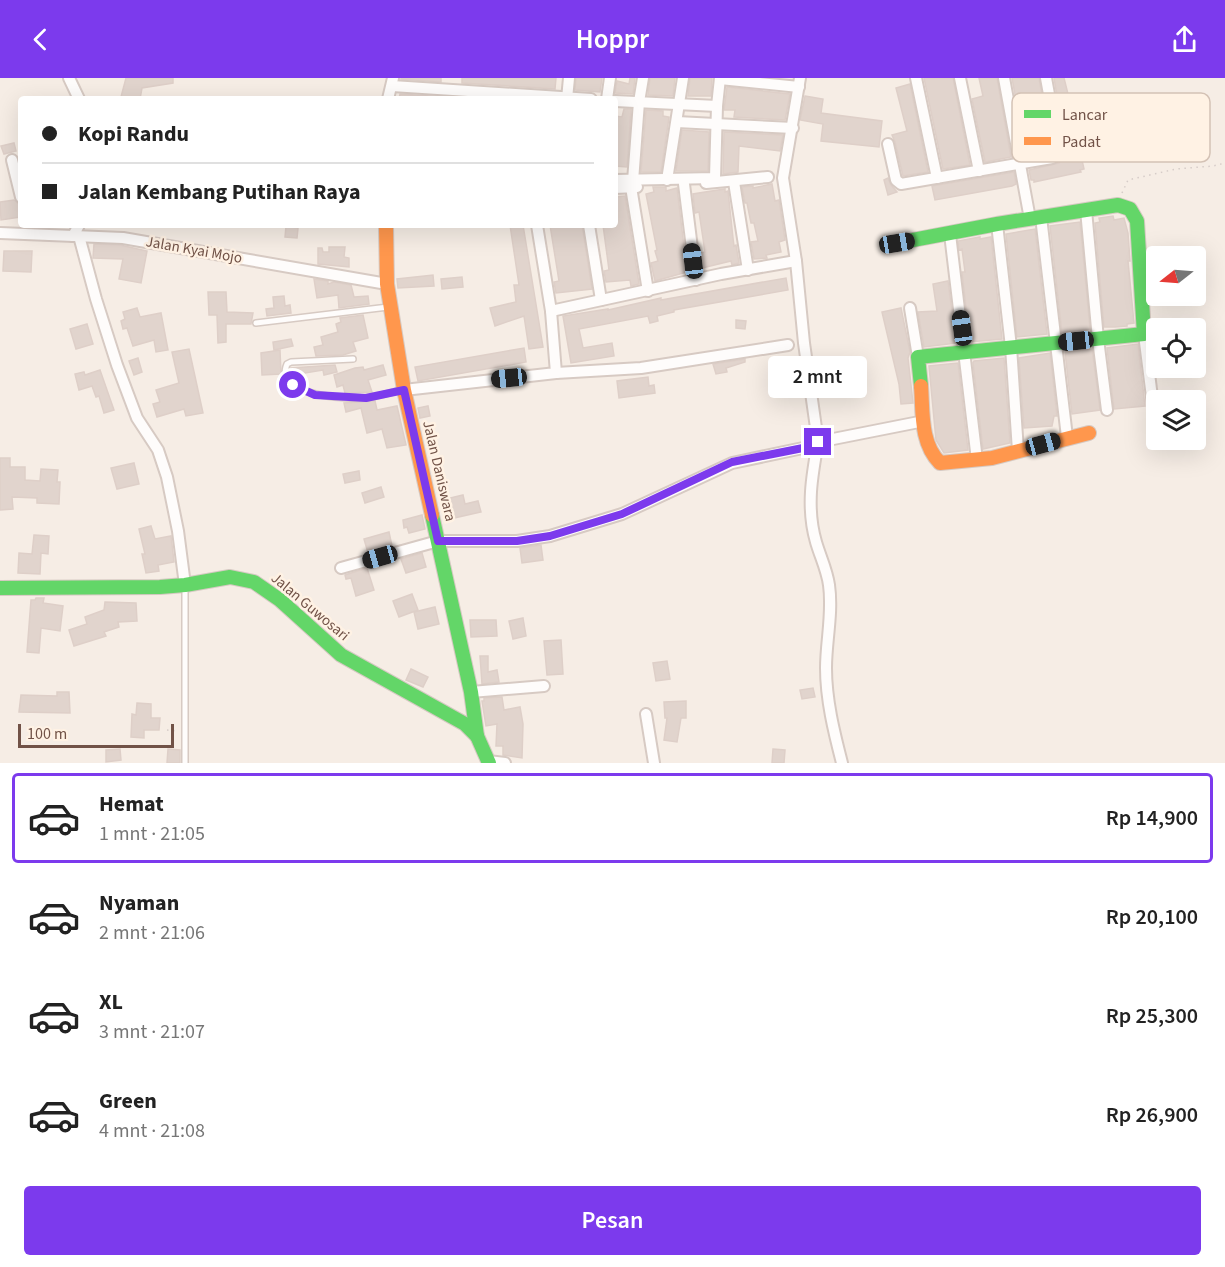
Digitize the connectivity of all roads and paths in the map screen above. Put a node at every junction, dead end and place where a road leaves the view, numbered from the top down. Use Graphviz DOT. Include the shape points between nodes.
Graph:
graph roads {
  1 [pos="69,78"];
  2 [pos="569,78"];
  3 [pos="610,78"];
  4 [pos="643,78"];
  5 [pos="683,78"];
  6 [pos="916,78"];
  7 [pos="960,78"];
  8 [pos="1004,78"];
  9 [pos="1046,78"];
  10 [pos="720,79"];
  11 [pos="393,82"];
  12 [pos="799,83"];
  13 [pos="1049,93"];
  14 [pos="78,96"];
  15 [pos="545,96"];
  16 [pos="567,96"];
  17 [pos="607,96"];
  18 [pos="618,101"];
  19 [pos="639,102"];
  20 [pos="679,104"];
  21 [pos="717,106"];
  22 [pos="1012,120"];
  23 [pos="677,122"];
  24 [pos="716,124"];
  25 [pos="793,128"];
  26 [pos="888,144"];
  27 [pos="12,160"];
  28 [pos="1026,162"];
  29 [pos="1020,163"];
  30 [pos="1225,163"];
  31 [pos="979,171"];
  32 [pos="768,177"];
  33 [pos="937,178"];
  34 [pos="667,180"];
  35 [pos="618,181"];
  36 [pos="734,182"];
  37 [pos="632,184"];
  38 [pos="684,184"];
  39 [pos="618,187"];
  40 [pos="18,189"];
  41 [pos="1118,205"];
  42 [pos="1086,210"];
  43 [pos="1036,218"];
  44 [pos="997,224"];
  45 [pos="386,228"];
  46 [pos="537,228"];
  47 [pos="589,228"];
  48 [pos="26,229"];
  49 [pos="77,232"];
  50 [pos="0,233"];
  51 [pos="950,234"];
  52 [pos="897,243"];
  53 [pos="796,261"];
  54 [pos="748,270"];
  55 [pos="696,280"];
  56 [pos="387,284"];
  57 [pos="648,291"];
  58 [pos="601,300"];
  59 [pos="390,307"];
  60 [pos="910,308"];
  61 [pos="551,311"];
  62 [pos="256,323"];
  63 [pos="1144,334"];
  64 [pos="1098,339"];
  65 [pos="1055,343"];
  66 [pos="788,345"];
  67 [pos="1011,347"];
  68 [pos="965,351"];
  69 [pos="918,357"];
  70 [pos="354,359"];
  71 [pos="556,373"];
  72 [pos="404,390"];
  73 [pos="1151,390"];
  74 [pos="1107,410"];
  75 [pos="924,421"];
  76 [pos="1089,433"];
  77 [pos="1067,437"];
  78 [pos="818,442"];
  79 [pos="1018,451"];
  80 [pos="977,460"];
  81 [pos="438,541"];
  82 [pos="341,568"];
  83 [pos="185,585"];
  84 [pos="0,588"];
  85 [pos="544,686"];
  86 [pos="471,692"];
  87 [pos="646,714"];
  88 [pos="477,736"];
  89 [pos="488,762"];
  90 [pos="185,763"];
  91 [pos="505,763"];
  92 [pos="654,763"];
  93 [pos="842,763"];
  1 -- 14 [label="street"];
  2 -- 16 [label="street"];
  3 -- 17 [label="street"];
  4 -- 19 [label="street"];
  5 -- 20 [label="street"];
  6 -- 33 [label="street"];
  7 -- 31 [label="street"];
  8 -- 22 [label="street"];
  9 -- 13 [label="street"];
  10 -- 12 [label="street"];
  10 -- 21 [label="street"];
  11 -- 15 [label="street"];
  12 -- 25 [label="street"];
  18 -- 19 [label="street"];
  19 -- 20 [label="street"];
  19 -- 37 [label="street"];
  20 -- 21 [label="street"];
  20 -- 23 [label="street"];
  21 -- 24 [label="street"];
  23 -- 24 [label="street"];
  23 -- 34 [label="street"];
  24 -- 25 [label="street"];
  24 -- 34 [label="street" via="715,178"];
  25 -- 53 [label="street" via="783,178"];
  26 -- 33 [label="street" via="896,180 901,184"];
  27 -- 40 [label="street"];
  28 -- 29 [label="street"];
  29 -- 31 [label="street"];
  29 -- 43 [label="street"];
  30 -- 41 [label="path" via="1128,180"];
  31 -- 33 [label="street"];
  32 -- 36 [label="street"];
  34 -- 37 [label="street"];
  35 -- 37 [label="street"];
  36 -- 38 [label="street"];
  36 -- 54 [label="street"];
  37 -- 38 [label="street"];
  37 -- 39 [label="street"];
  37 -- 57 [label="street"];
  38 -- 55 [label="street"];
  41 -- 42 [label="street"];
  41 -- 63 [label="street" via="1130,209 1137,221"];
  42 -- 43 [label="street"];
  42 -- 64 [label="street"];
  43 -- 44 [label="street"];
  43 -- 65 [label="street"];
  44 -- 51 [label="street"];
  44 -- 67 [label="street"];
  45 -- 56 [label="street, Jalan Daniswara"];
  46 -- 61 [label="street"];
  47 -- 58 [label="street"];
  48 -- 49 [label="street, Jalan Kyai Mojo"];
  48 -- 50 [label="street, Jalan Kyai Mojo"];
  49 -- 56 [label="street, Jalan Kyai Mojo"];
  49 -- 83 [label="street" via="117,365 137,418 158,450 167,477"];
  51 -- 52 [label="street"];
  51 -- 68 [label="street"];
  53 -- 54 [label="street"];
  53 -- 78 [label="street"];
  54 -- 55 [label="street"];
  55 -- 57 [label="street"];
  56 -- 59 [label="street, Jalan Daniswara"];
  57 -- 58 [label="street"];
  58 -- 61 [label="street"];
  59 -- 62 [label="lane"];
  59 -- 72 [label="street, Jalan Daniswara"];
  60 -- 69 [label="street"];
  61 -- 71 [label="street"];
  63 -- 64 [label="street"];
  63 -- 73 [label="street"];
  64 -- 65 [label="street"];
  64 -- 74 [label="street"];
  65 -- 67 [label="street"];
  65 -- 77 [label="street"];
  66 -- 71 [label="street" via="641,368"];
  67 -- 68 [label="street"];
  67 -- 79 [label="street"];
  68 -- 69 [label="street"];
  68 -- 80 [label="street"];
  69 -- 75 [label="street"];
  70 -- 72 [label="lane" via="291,362 285,369 286,379 315,395 366,398"];
  71 -- 72 [label="street"];
  72 -- 81 [label="street, Jalan Daniswara"];
  75 -- 78 [label="street"];
  75 -- 80 [label="street" via="926,442 940,463"];
  76 -- 77 [label="street"];
  77 -- 79 [label="street"];
  78 -- 81 [label="street" via="732,462 622,514 550,536 517,541"];
  78 -- 93 [label="street" via="811,479 811,515 829,586 826,668 830,715"];
  79 -- 80 [label="street"];
  81 -- 82 [label="street"];
  81 -- 86 [label="street, Jalan Daniswara"];
  83 -- 84 [label="street, Jalan Guwosari"];
  83 -- 88 [label="street, Jalan Guwosari" via="230,577 254,582 341,655 465,724"];
  83 -- 90 [label="lane"];
  85 -- 86 [label="street"];
  86 -- 88 [label="street, Jalan Daniswara"];
  87 -- 92 [label="street"];
  88 -- 89 [label="street, Jalan Guwosari"];
  89 -- 91 [label="street"];
}
